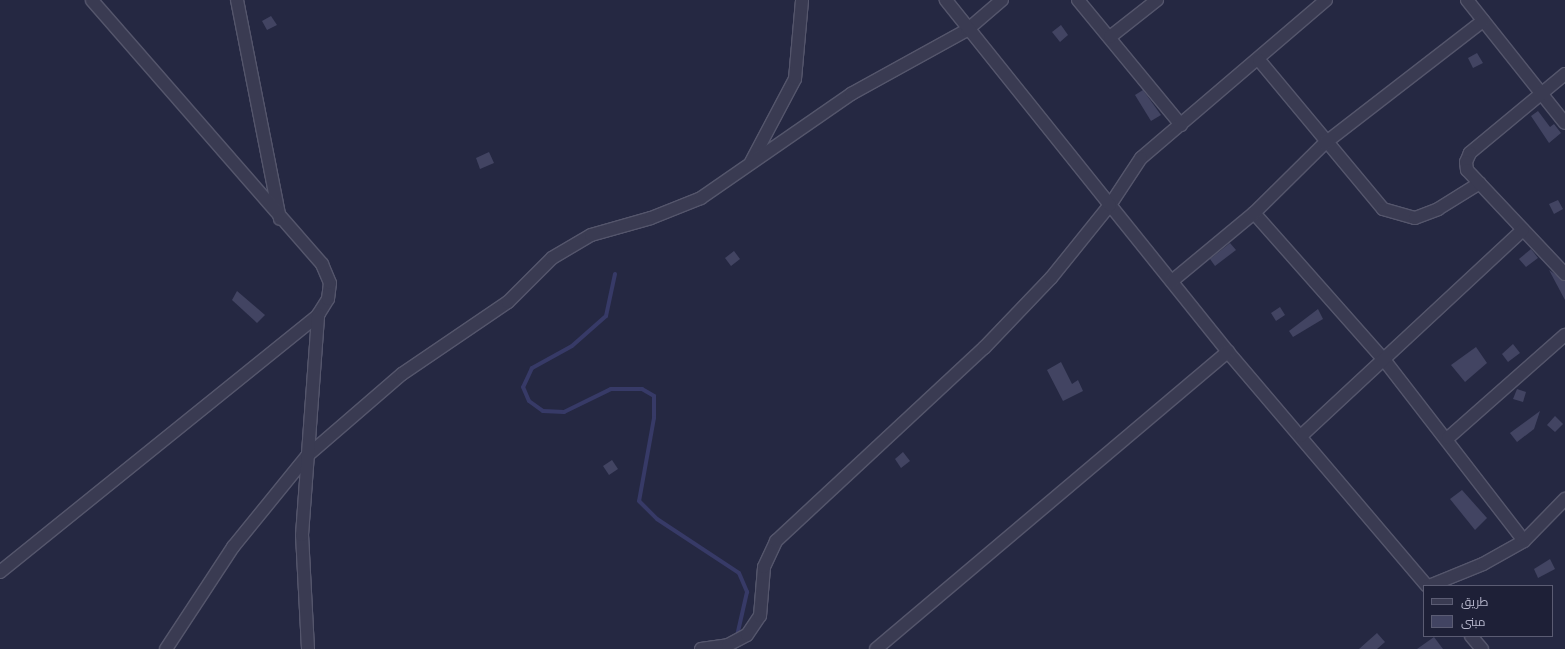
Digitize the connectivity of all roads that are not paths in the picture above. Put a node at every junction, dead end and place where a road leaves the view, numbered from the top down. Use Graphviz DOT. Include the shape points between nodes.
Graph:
graph roads {
  1 [pos="92,0"];
  2 [pos="237,0"];
  3 [pos="246,0"];
  4 [pos="802,0"];
  5 [pos="946,0"];
  6 [pos="1002,0"];
  7 [pos="1078,0"];
  8 [pos="1157,0"];
  9 [pos="1326,0"];
  10 [pos="1467,0"];
  11 [pos="1483,21"];
  12 [pos="242,22"];
  13 [pos="967,30"];
  14 [pos="1110,37"];
  15 [pos="1259,60"];
  16 [pos="1565,74"];
  17 [pos="1541,95"];
  18 [pos="1565,122"];
  19 [pos="1181,125"];
  20 [pos="1325,142"];
  21 [pos="750,164"];
  22 [pos="1480,183"];
  23 [pos="1110,205"];
  24 [pos="1254,213"];
  25 [pos="281,220"];
  26 [pos="1523,230"];
  27 [pos="1565,274"];
  28 [pos="1172,281"];
  29 [pos="318,314"];
  30 [pos="1565,335"];
  31 [pos="1228,352"];
  32 [pos="1386,361"];
  33 [pos="1301,436"];
  34 [pos="1448,438"];
  35 [pos="307,456"];
  36 [pos="1565,500"];
  37 [pos="1524,541"];
  38 [pos="0,572"];
  39 [pos="1427,585"];
  40 [pos="1430,585"];
  41 [pos="1472,637"];
  42 [pos="166,649"];
  43 [pos="308,649"];
  44 [pos="701,649"];
  45 [pos="876,649"];
  46 [pos="1482,649"];
  1 -- 25 [label="street"];
  2 -- 12 [label="street"];
  3 -- 12 [label="street"];
  4 -- 21 [label="street" via="795,79 785,104"];
  5 -- 13 [label="street"];
  6 -- 13 [label="street"];
  7 -- 14 [label="street"];
  8 -- 14 [label="street"];
  9 -- 15 [label="street"];
  10 -- 11 [label="street"];
  11 -- 17 [label="street"];
  11 -- 20 [label="street"];
  12 -- 25 [label="street"];
  13 -- 21 [label="street" via="851,94"];
  13 -- 23 [label="street"];
  14 -- 19 [label="street"];
  15 -- 19 [label="street"];
  15 -- 20 [label="street"];
  16 -- 17 [label="street"];
  17 -- 18 [label="street"];
  17 -- 22 [label="street" via="1470,153 1467,170"];
  19 -- 23 [label="street" via="1141,158"];
  20 -- 22 [label="street" via="1383,209 1398,215 1415,218 1427,215"];
  20 -- 24 [label="street"];
  21 -- 35 [label="street" via="701,198 651,218 591,235 552,258 508,302 402,374"];
  22 -- 26 [label="street"];
  23 -- 28 [label="street"];
  23 -- 44 [label="street" via="1052,278 984,348 776,541 764,567 760,616 747,635 728,645"];
  24 -- 28 [label="street"];
  24 -- 32 [label="street"];
  25 -- 29 [label="street" via="322,264 330,283 328,299"];
  26 -- 27 [label="street"];
  26 -- 32 [label="street"];
  28 -- 31 [label="street"];
  29 -- 35 [label="street"];
  29 -- 38 [label="street"];
  30 -- 34 [label="street"];
  31 -- 33 [label="street"];
  31 -- 45 [label="street"];
  32 -- 33 [label="street"];
  32 -- 34 [label="street"];
  33 -- 39 [label="street"];
  34 -- 37 [label="street"];
  35 -- 42 [label="street" via="233,547"];
  35 -- 43 [label="street" via="302,535"];
  36 -- 37 [label="street"];
  37 -- 40 [label="street" via="1483,564"];
  41 -- 46 [label="street"];
}
